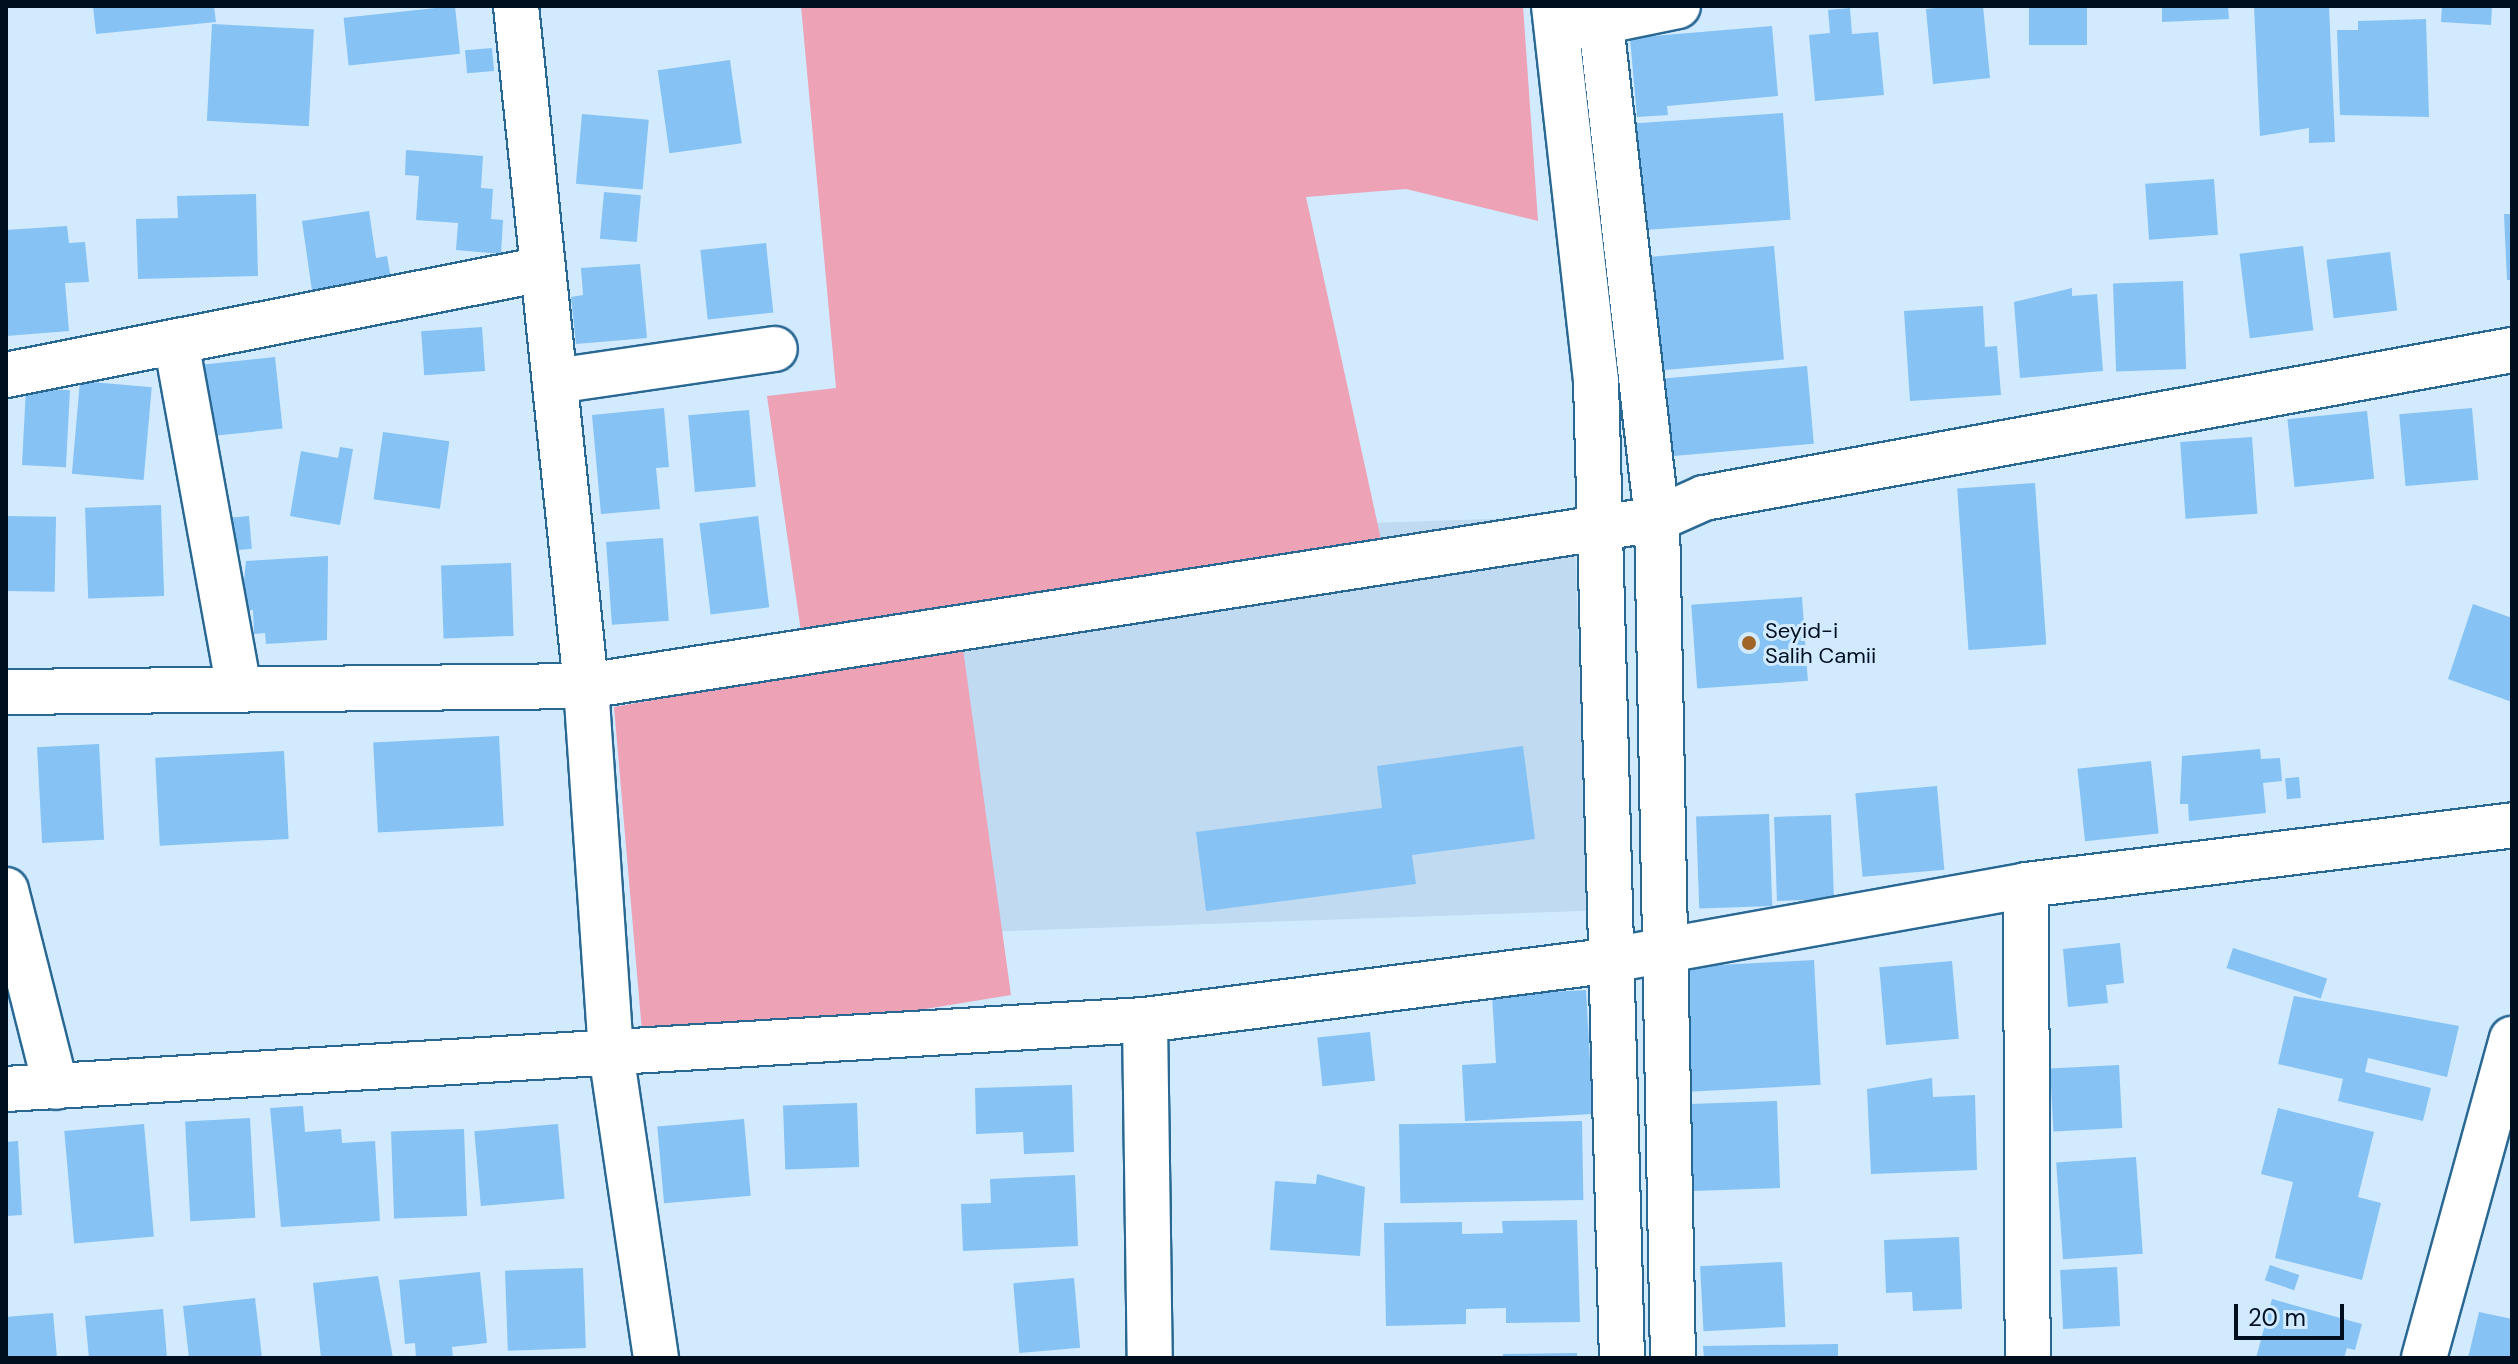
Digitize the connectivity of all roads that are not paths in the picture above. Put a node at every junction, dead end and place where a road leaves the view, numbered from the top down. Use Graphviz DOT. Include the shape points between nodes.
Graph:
graph roads {
  1 [pos="516,6"];
  2 [pos="1678,6"];
  3 [pos="1600,12"];
  4 [pos="1556,20"];
  5 [pos="543,269"];
  6 [pos="176,342"];
  7 [pos="775,349"];
  8 [pos="2512,350"];
  9 [pos="6,375"];
  10 [pos="555,381"];
  11 [pos="1657,519"];
  12 [pos="1600,527"];
  13 [pos="586,686"];
  14 [pos="239,688"];
  15 [pos="6,692"];
  16 [pos="2512,825"];
  17 [pos="2026,885"];
  18 [pos="6,890"];
  19 [pos="1666,948"];
  20 [pos="1611,960"];
  21 [pos="1145,1020"];
  22 [pos="2512,1039"];
  23 [pos="611,1053"];
  24 [pos="56,1087"];
  25 [pos="6,1089"];
  26 [pos="656,1358"];
  27 [pos="1150,1358"];
  28 [pos="1622,1358"];
  29 [pos="1673,1358"];
  30 [pos="2028,1358"];
  31 [pos="2424,1358"];
  1 -- 5 [label="street"];
  2 -- 3 [label="street"];
  3 -- 4 [label="street"];
  3 -- 11 [label="street"];
  4 -- 12 [label="street" via="1596,381"];
  5 -- 6 [label="street"];
  5 -- 10 [label="street"];
  6 -- 9 [label="street"];
  6 -- 14 [label="street"];
  7 -- 10 [label="street"];
  8 -- 11 [label="street" via="1704,498"];
  10 -- 13 [label="street"];
  11 -- 12 [label="street"];
  11 -- 19 [label="street"];
  12 -- 13 [label="street"];
  12 -- 20 [label="street"];
  13 -- 14 [label="street"];
  13 -- 23 [label="street"];
  14 -- 15 [label="street"];
  16 -- 17 [label="street"];
  17 -- 19 [label="street"];
  17 -- 30 [label="street"];
  18 -- 24 [label="street"];
  19 -- 20 [label="street"];
  19 -- 29 [label="street"];
  20 -- 21 [label="street"];
  20 -- 28 [label="street"];
  21 -- 23 [label="street"];
  21 -- 27 [label="street"];
  22 -- 31 [label="street"];
  23 -- 24 [label="street"];
  23 -- 26 [label="street"];
  24 -- 25 [label="street"];
}
